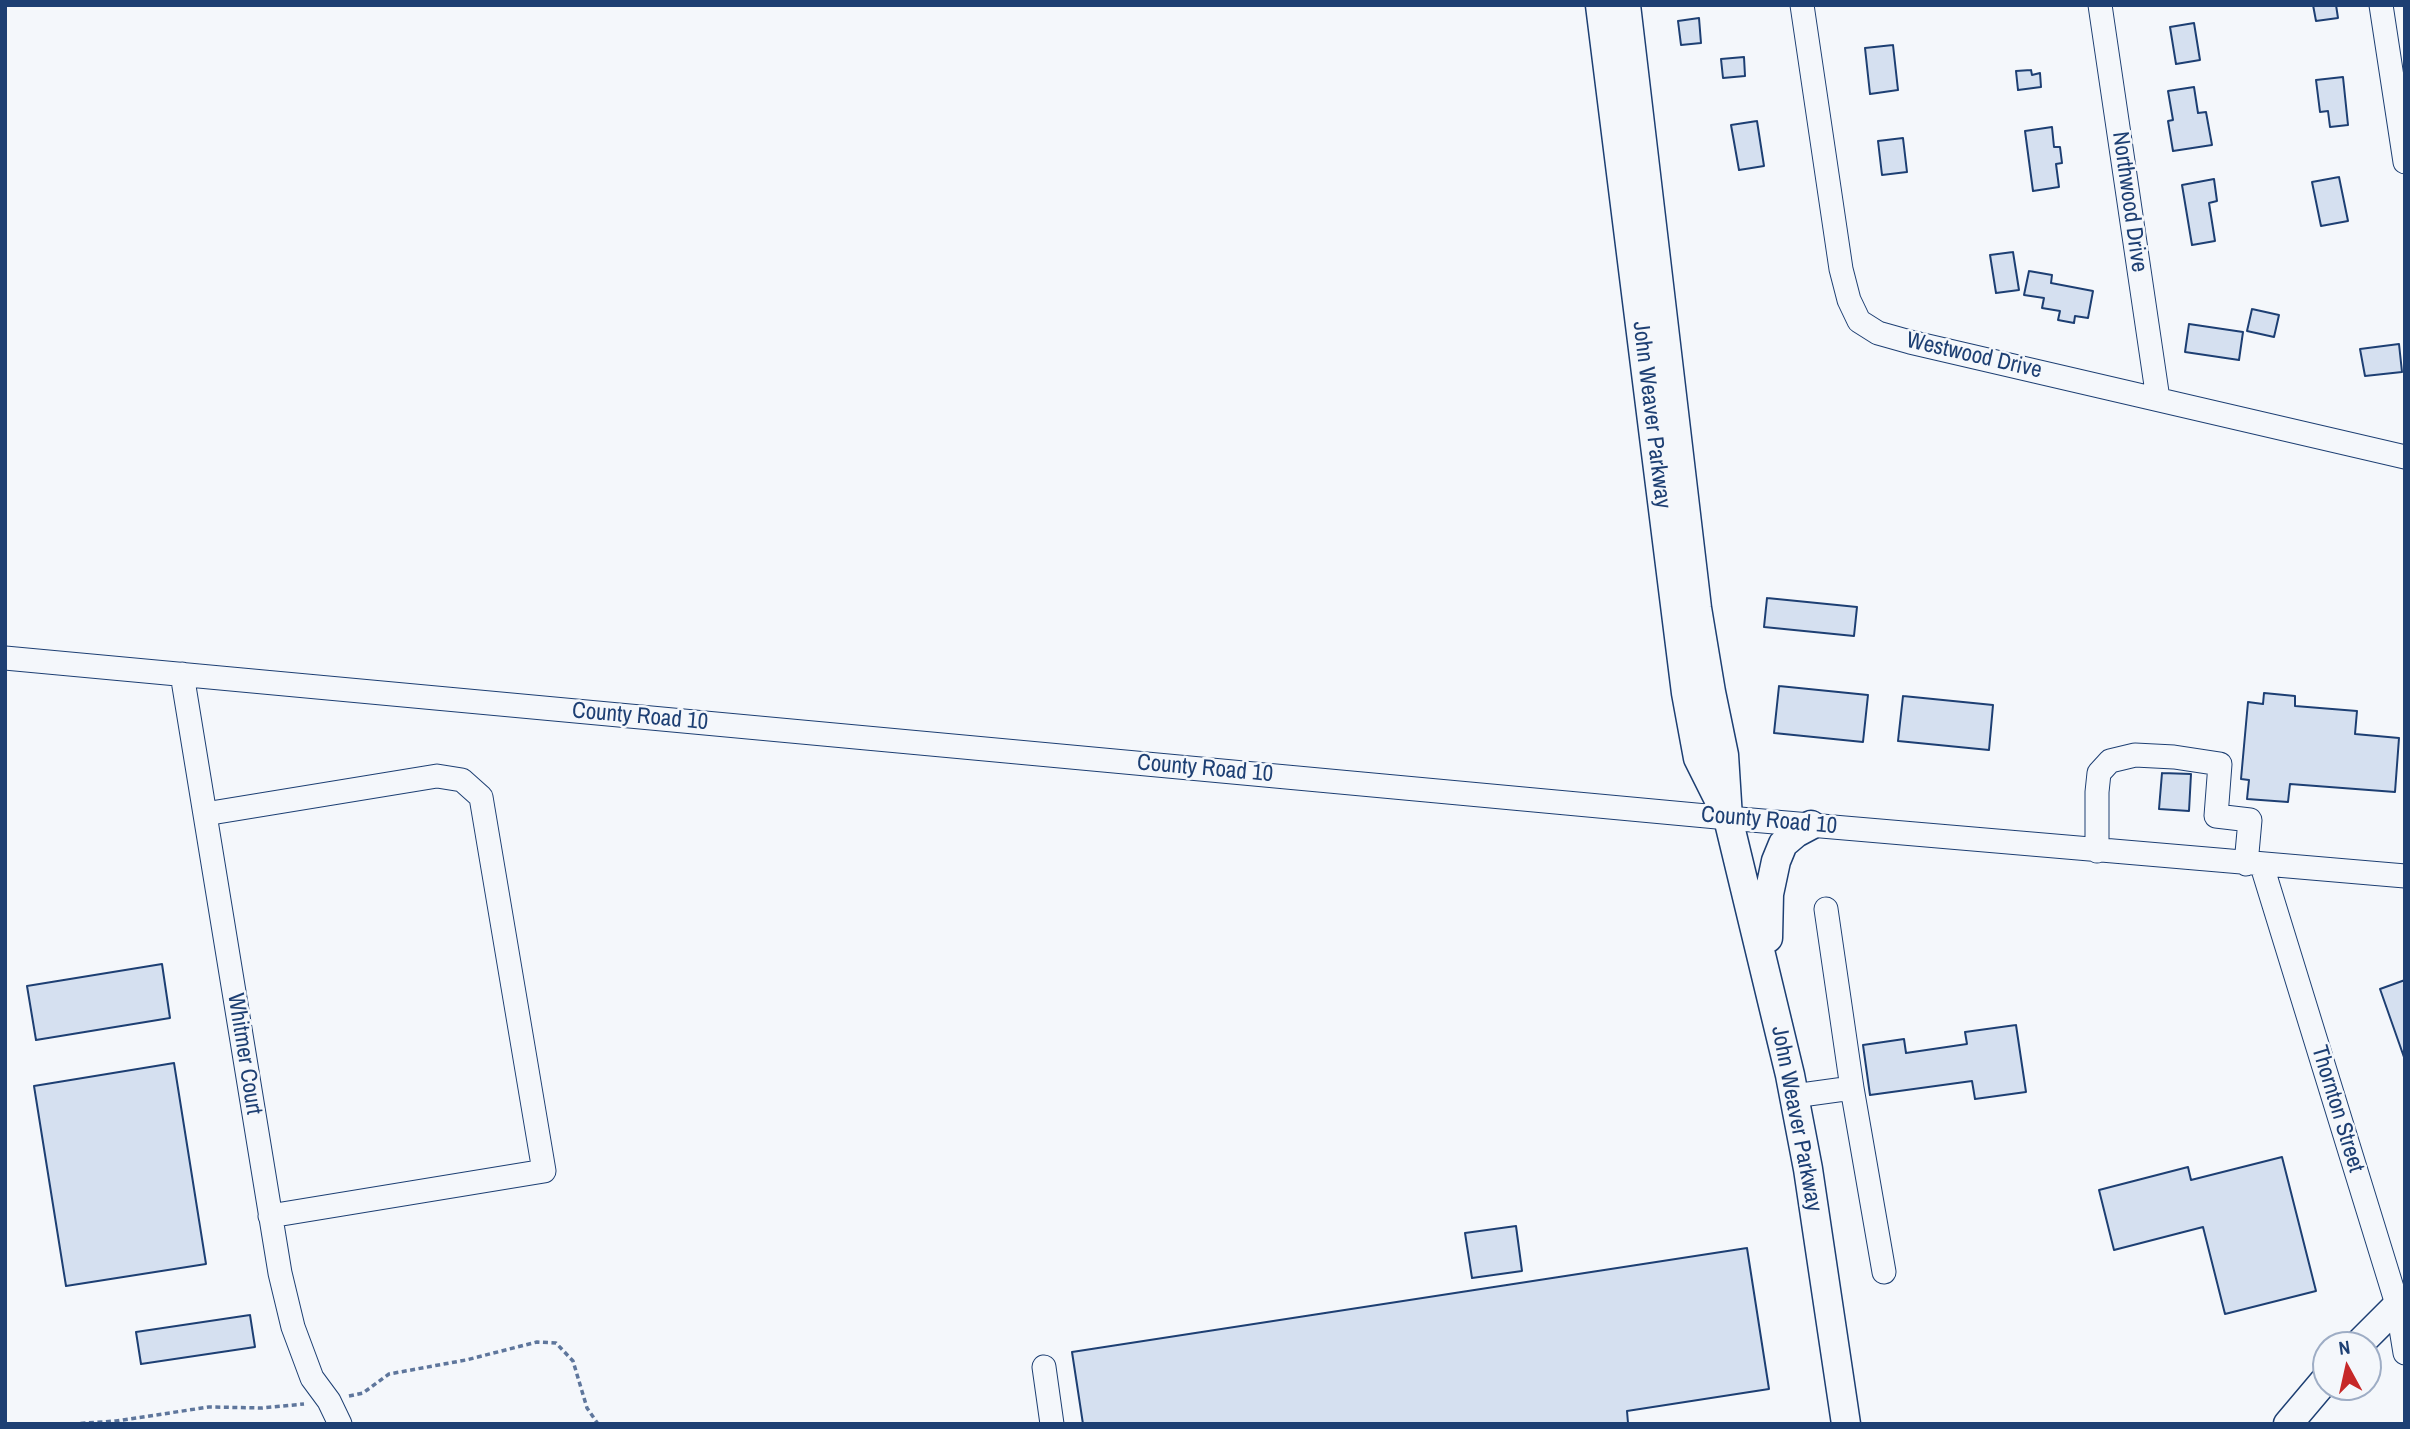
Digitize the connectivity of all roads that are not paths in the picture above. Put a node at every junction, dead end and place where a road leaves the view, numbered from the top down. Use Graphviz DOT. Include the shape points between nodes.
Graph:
graph roads {
  1 [pos="1600,5"];
  2 [pos="1626,5"];
  3 [pos="1801,5"];
  4 [pos="2100,5"];
  5 [pos="2381,5"];
  6 [pos="2405,162"];
  7 [pos="2158,399"];
  8 [pos="2405,457"];
  9 [pos="5,658"];
  10 [pos="182,674"];
  11 [pos="205,814"];
  12 [pos="1728,818"];
  13 [pos="1811,825"];
  14 [pos="2097,851"];
  15 [pos="2254,865"];
  16 [pos="2405,876"];
  17 [pos="1826,909"];
  18 [pos="1767,972"];
  19 [pos="1852,1088"];
  20 [pos="1794,1096"];
  21 [pos="270,1216"];
  22 [pos="1884,1272"];
  23 [pos="2401,1301"];
  24 [pos="2372,1331"];
  25 [pos="2405,1353"];
  26 [pos="1044,1367"];
  27 [pos="2312,1396"];
  28 [pos="340,1424"];
  29 [pos="1052,1424"];
  30 [pos="1846,1424"];
  31 [pos="2288,1424"];
  1 -- 12 [label="main road, John Weaver Parkway" via="1686,692 1698,758"];
  2 -- 12 [label="main road, John Weaver Parkway" via="1697,608 1724,755"];
  3 -- 7 [label="street, Westwood Drive" via="1841,270 1859,321 1878,333 1910,342"];
  4 -- 7 [label="street, Northwood Drive"];
  5 -- 6 [label="street"];
  7 -- 8 [label="street, Westwood Drive"];
  9 -- 10 [label="street, County Road 10"];
  10 -- 11 [label="street, Whitmer Court"];
  10 -- 12 [label="street, County Road 10"];
  11 -- 21 [label="street, Whitmer Court"];
  11 -- 21 [label="street" via="437,776 462,780 481,797 544,1171"];
  12 -- 13 [label="street, County Road 10"];
  12 -- 18 [label="main road, John Weaver Parkway"];
  13 -- 14 [label="street, County Road 10"];
  13 -- 18 [label="main road" via="1783,844 1776,861 1769,894"];
  14 -- 15 [label="street, County Road 10"];
  14 -- 15 [label="street" via="2099,774 2110,761 2135,755 2174,757 2220,764 2216,816 2250,820"];
  15 -- 16 [label="street, County Road 10"];
  15 -- 23 [label="street, Thornton Street"];
  17 -- 19 [label="street"];
  18 -- 20 [label="main road, John Weaver Parkway"];
  19 -- 20 [label="street"];
  19 -- 22 [label="street"];
  20 -- 30 [label="main road, John Weaver Parkway"];
  21 -- 28 [label="street, Whitmer Court" via="293,1327 312,1378"];
  23 -- 24 [label="main road"];
  23 -- 25 [label="street, Thornton Street"];
  26 -- 29 [label="street"];
  27 -- 31 [label="main road"];
}
